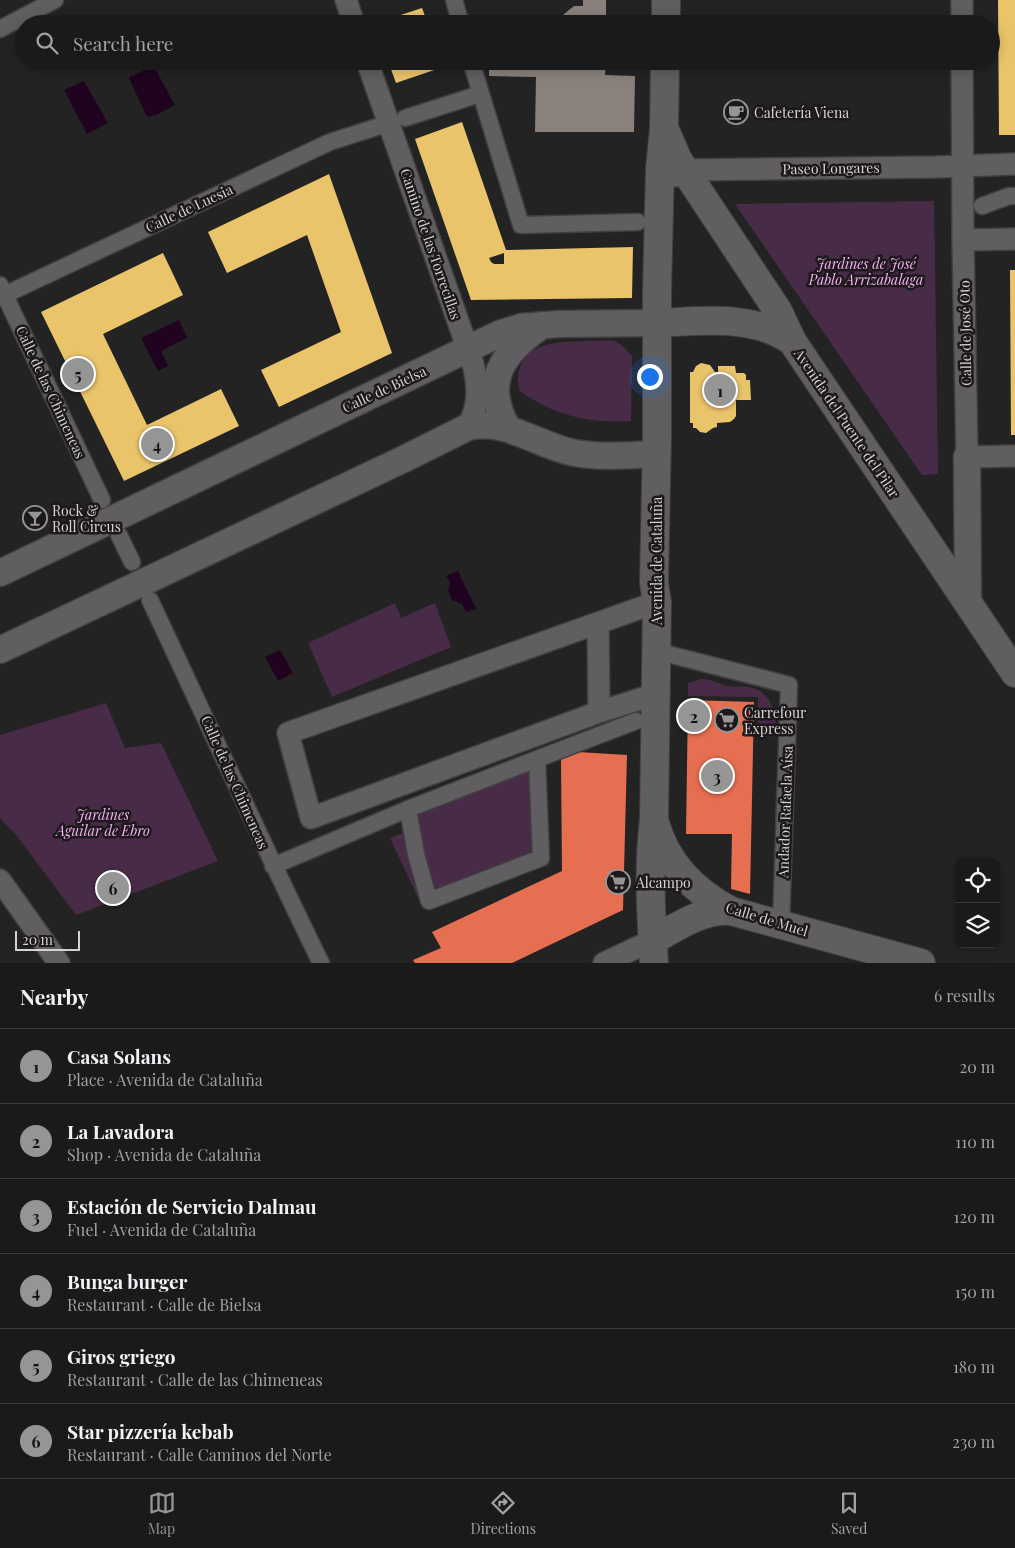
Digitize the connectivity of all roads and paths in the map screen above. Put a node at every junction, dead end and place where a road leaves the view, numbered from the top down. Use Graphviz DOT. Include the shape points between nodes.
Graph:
graph roads {
  1 [pos="55,0"];
  2 [pos="346,0"];
  3 [pos="454,0"];
  4 [pos="666,0"];
  5 [pos="962,0"];
  6 [pos="27,15"];
  7 [pos="351,15"];
  8 [pos="458,15"];
  9 [pos="666,15"];
  10 [pos="962,15"];
  11 [pos="15,21"];
  12 [pos="0,29"];
  13 [pos="370,70"];
  14 [pos="473,70"];
  15 [pos="665,70"];
  16 [pos="962,70"];
  17 [pos="480,94"];
  18 [pos="405,118"];
  19 [pos="380,126"];
  20 [pos="664,129"];
  21 [pos="1015,164"];
  22 [pos="962,166"];
  23 [pos="685,170"];
  24 [pos="660,196"];
  25 [pos="1015,196"];
  26 [pos="982,206"];
  27 [pos="638,222"];
  28 [pos="963,240"];
  29 [pos="1015,240"];
  30 [pos="2,292"];
  31 [pos="657,323"];
  32 [pos="542,325"];
  33 [pos="792,341"];
  34 [pos="467,348"];
  35 [pos="468,427"];
  36 [pos="508,429"];
  37 [pos="656,454"];
  38 [pos="1015,456"];
  39 [pos="967,457"];
  40 [pos="102,500"];
  41 [pos="119,535"];
  42 [pos="132,562"];
  43 [pos="0,573"];
  44 [pos="150,600"];
  45 [pos="657,602"];
  46 [pos="968,604"];
  47 [pos="598,623"];
  48 [pos="0,650"];
  49 [pos="656,651"];
  50 [pos="1015,673"];
  51 [pos="656,694"];
  52 [pos="599,712"];
  53 [pos="636,721"];
  54 [pos="536,759"];
  55 [pos="408,809"];
  56 [pos="654,819"];
  57 [pos="273,866"];
  58 [pos="0,880"];
  59 [pos="731,911"];
  60 [pos="781,925"];
  61 [pos="653,952"];
  62 [pos="59,963"];
  63 [pos="321,963"];
  64 [pos="604,963"];
  65 [pos="921,963"];
  1 -- 6 [label="street"];
  2 -- 7 [label="street"];
  3 -- 8 [label="street"];
  4 -- 9 [label="main road"];
  5 -- 10 [label="street"];
  11 -- 12 [label="street"];
  13 -- 34 [label="street, Camino de las Torrecillas"];
  14 -- 17 [label="street"];
  15 -- 20 [label="main road, Avenida de Cataluña"];
  16 -- 22 [label="street, Calle de José Oto"];
  17 -- 18 [label="street"];
  17 -- 27 [label="street" via="521,225"];
  19 -- 30 [label="street, Calle de Luesia" via="330,142"];
  20 -- 23 [label="main road, Avenida de Cataluña"];
  20 -- 24 [label="main road, Avenida de Cataluña"];
  21 -- 22 [label="street, Paseo Longares"];
  22 -- 23 [label="street, Paseo Longares"];
  22 -- 28 [label="street, Calle de José Oto"];
  23 -- 24 [label="street" via="667,182"];
  23 -- 33 [label="main road, Avenida del Puente del Pilar" via="778,311"];
  24 -- 31 [label="main road, Avenida de Cataluña"];
  25 -- 26 [label="street"];
  28 -- 29 [label="street"];
  28 -- 39 [label="street, Calle de José Oto"];
  30 -- 40 [label="street, Calle de las Chimeneas"];
  31 -- 32 [label="street, Calle de Bielsa"];
  31 -- 33 [label="main road, Calle de Bielsa" via="748,323 764,326"];
  31 -- 37 [label="main road, Avenida de Cataluña"];
  32 -- 34 [label="street, Calle de Bielsa" via="508,330"];
  32 -- 36 [label="street" via="516,345 507,356 496,381 498,409"];
  33 -- 46 [label="main road, Avenida del Puente del Pilar"];
  34 -- 35 [label="street, Camino de las Torrecillas" via="478,393"];
  34 -- 43 [label="street, Calle de Bielsa"];
  35 -- 36 [label="street" via="487,425"];
  35 -- 48 [label="street"];
  36 -- 37 [label="street" via="576,453"];
  37 -- 45 [label="main road, Avenida de Cataluña" via="654,583"];
  38 -- 39 [label="street"];
  39 -- 46 [label="street, Calle de José Oto"];
  41 -- 42 [label="street"];
  44 -- 57 [label="street, Calle de las Chimeneas"];
  45 -- 47 [label="street"];
  45 -- 49 [label="main road, Avenida de Cataluña"];
  46 -- 50 [label="main road, Avenida del Puente del Pilar"];
  47 -- 52 [label="street"];
  47 -- 52 [label="street" via="288,733 311,818"];
  49 -- 51 [label="main road, Avenida de Cataluña"];
  49 -- 60 [label="street, Andador Rafaela Aísa" via="789,686"];
  51 -- 52 [label="street"];
  51 -- 56 [label="main road, Avenida de Cataluña"];
  53 -- 54 [label="street"];
  54 -- 55 [label="street"];
  54 -- 55 [label="street" via="541,858 429,901"];
  55 -- 57 [label="street"];
  56 -- 59 [label="main road, Calle de Muel" via="664,847 682,874 705,895"];
  56 -- 61 [label="main road, Avenida de Cataluña" via="650,901"];
  57 -- 63 [label="street, Calle de las Chimeneas"];
  58 -- 62 [label="street"];
  59 -- 60 [label="main road, Calle de Muel"];
  59 -- 61 [label="main road" via="702,915"];
  60 -- 65 [label="main road, Calle de Muel"];
  61 -- 64 [label="street"];
}
